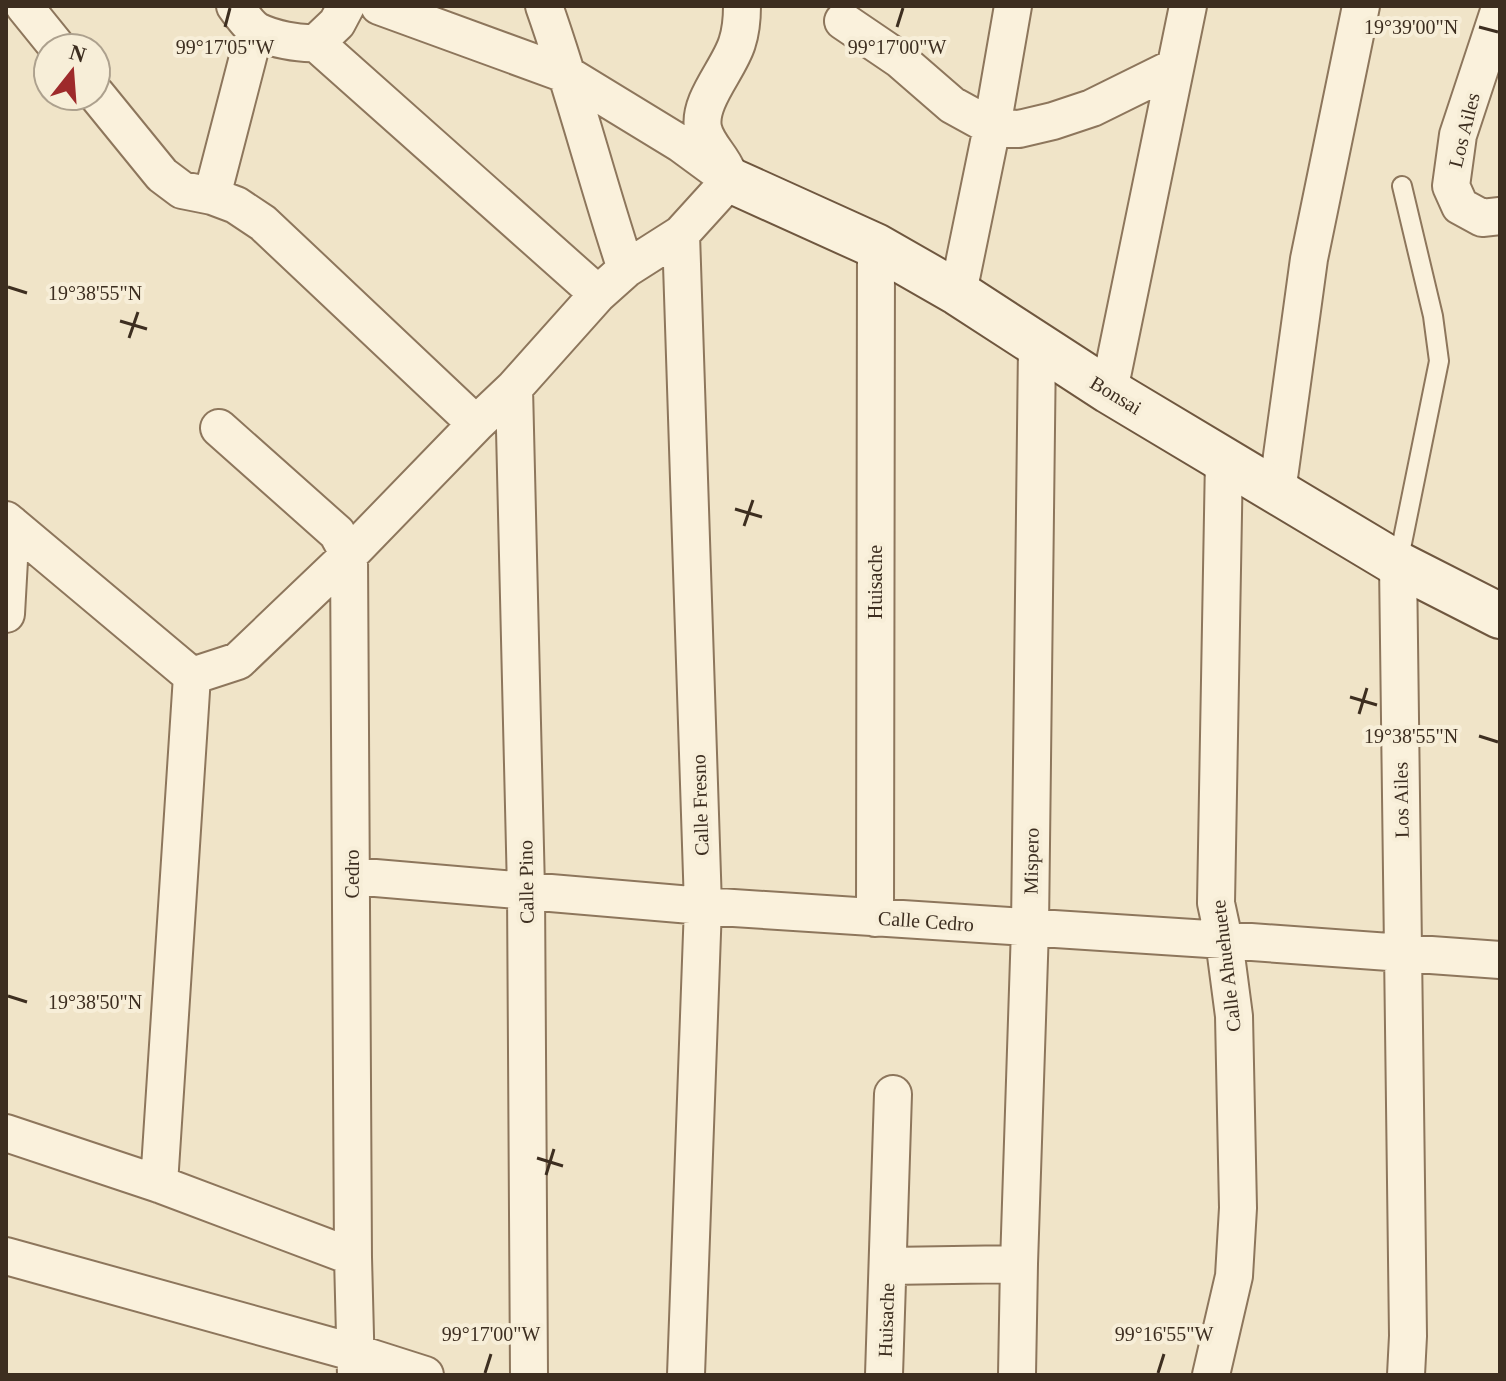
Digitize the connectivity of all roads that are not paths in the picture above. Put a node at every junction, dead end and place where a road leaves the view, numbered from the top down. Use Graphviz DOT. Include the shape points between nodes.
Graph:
graph roads {
  1 [pos="24,6"];
  2 [pos="346,6"];
  3 [pos="379,6"];
  4 [pos="544,6"];
  5 [pos="742,6"];
  6 [pos="1013,6"];
  7 [pos="1188,6"];
  8 [pos="1361,6"];
  9 [pos="1500,8"];
  10 [pos="245,18"];
  11 [pos="843,21"];
  12 [pos="45,32"];
  13 [pos="316,43"];
  14 [pos="1175,67"];
  15 [pos="568,75"];
  16 [pos="111,112"];
  17 [pos="992,127"];
  18 [pos="730,180"];
  19 [pos="1402,186"];
  20 [pos="212,196"];
  21 [pos="1500,216"];
  22 [pos="681,234"];
  23 [pos="876,246"];
  24 [pos="626,269"];
  25 [pos="958,293"];
  26 [pos="598,294"];
  27 [pos="1037,346"];
  28 [pos="514,388"];
  29 [pos="1109,391"];
  30 [pos="476,424"];
  31 [pos="219,428"];
  32 [pos="1224,459"];
  33 [pos="1277,492"];
  34 [pos="8,522"];
  35 [pos="349,555"];
  36 [pos="1398,564"];
  37 [pos="6,614"];
  38 [pos="1500,616"];
  39 [pos="192,676"];
  40 [pos="352,876"];
  41 [pos="526,890"];
  42 [pos="703,906"];
  43 [pos="875,918"];
  44 [pos="1030,928"];
  45 [pos="1224,940"];
  46 [pos="1403,952"];
  47 [pos="1500,960"];
  48 [pos="893,1094"];
  49 [pos="6,1133"];
  50 [pos="159,1184"];
  51 [pos="6,1256"];
  52 [pos="353,1257"];
  53 [pos="1019,1264"];
  54 [pos="888,1266"];
  55 [pos="356,1364"];
  56 [pos="425,1375"];
  57 [pos="529,1375"];
  58 [pos="686,1375"];
  59 [pos="884,1375"];
  60 [pos="1017,1375"];
  61 [pos="1211,1375"];
  62 [pos="1406,1375"];
  1 -- 12 [label="street"];
  2 -- 13 [label="street"];
  3 -- 15 [label="street"];
  4 -- 15 [label="street"];
  5 -- 18 [label="street" via="737,45 707,104 702,126"];
  6 -- 17 [label="street"];
  7 -- 14 [label="street"];
  8 -- 33 [label="street" via="1309,259"];
  9 -- 21 [label="street, Los Ailes" via="1458,135 1451,186 1460,206 1482,218"];
  10 -- 13 [label="street" via="288,41"];
  10 -- 20 [label="street"];
  11 -- 17 [label="street" via="899,59 952,105"];
  13 -- 26 [label="street"];
  14 -- 17 [label="street" via="1053,121 1019,129"];
  14 -- 29 [label="street"];
  15 -- 18 [label="street"];
  15 -- 24 [label="street"];
  16 -- 20 [label="street" via="162,175 182,190"];
  17 -- 25 [label="street"];
  18 -- 22 [label="street"];
  18 -- 23 [label="street, Bonsai"];
  19 -- 36 [label="lane, Los Ailes" via="1439,361"];
  20 -- 30 [label="street" via="263,223"];
  22 -- 24 [label="street"];
  22 -- 42 [label="street, Calle Fresno"];
  23 -- 25 [label="street, Bonsai"];
  23 -- 43 [label="street, Huisache"];
  24 -- 26 [label="street"];
  25 -- 27 [label="street, Bonsai"];
  26 -- 28 [label="street"];
  27 -- 29 [label="street, Bonsai"];
  27 -- 44 [label="street, Mispero"];
  28 -- 30 [label="street"];
  28 -- 41 [label="street, Calle Pino"];
  29 -- 32 [label="street, Bonsai"];
  30 -- 35 [label="street"];
  31 -- 35 [label="street" via="337,533"];
  32 -- 33 [label="street, Bonsai"];
  32 -- 45 [label="street, Calle Ahuehuete" via="1216,903"];
  33 -- 36 [label="street, Bonsai"];
  34 -- 37 [label="street"];
  34 -- 39 [label="street"];
  35 -- 39 [label="street" via="238,661"];
  35 -- 40 [label="street, Cedro"];
  36 -- 38 [label="street, Bonsai"];
  36 -- 46 [label="street, Los Ailes"];
  39 -- 50 [label="street"];
  40 -- 41 [label="street, Calle Cedro"];
  40 -- 52 [label="street, Cedro"];
  41 -- 42 [label="street, Calle Cedro"];
  41 -- 57 [label="street, Calle Pino"];
  42 -- 43 [label="street, Calle Cedro"];
  42 -- 58 [label="street, Calle Fresno"];
  43 -- 44 [label="street, Calle Cedro"];
  44 -- 45 [label="street, Calle Cedro"];
  44 -- 53 [label="street, Mispero"];
  45 -- 46 [label="street, Calle Cedro"];
  45 -- 61 [label="street, Calle Ahuehuete" via="1234,1016 1238,1208 1234,1276"];
  46 -- 47 [label="street, Calle Cedro"];
  46 -- 62 [label="street, Los Ailes"];
  48 -- 54 [label="street, Huisache"];
  49 -- 50 [label="street"];
  50 -- 52 [label="street"];
  51 -- 55 [label="street"];
  52 -- 55 [label="street, Cedro"];
  53 -- 54 [label="street"];
  53 -- 60 [label="street, Mispero"];
  54 -- 59 [label="street, Huisache"];
  55 -- 56 [label="street"];
}
